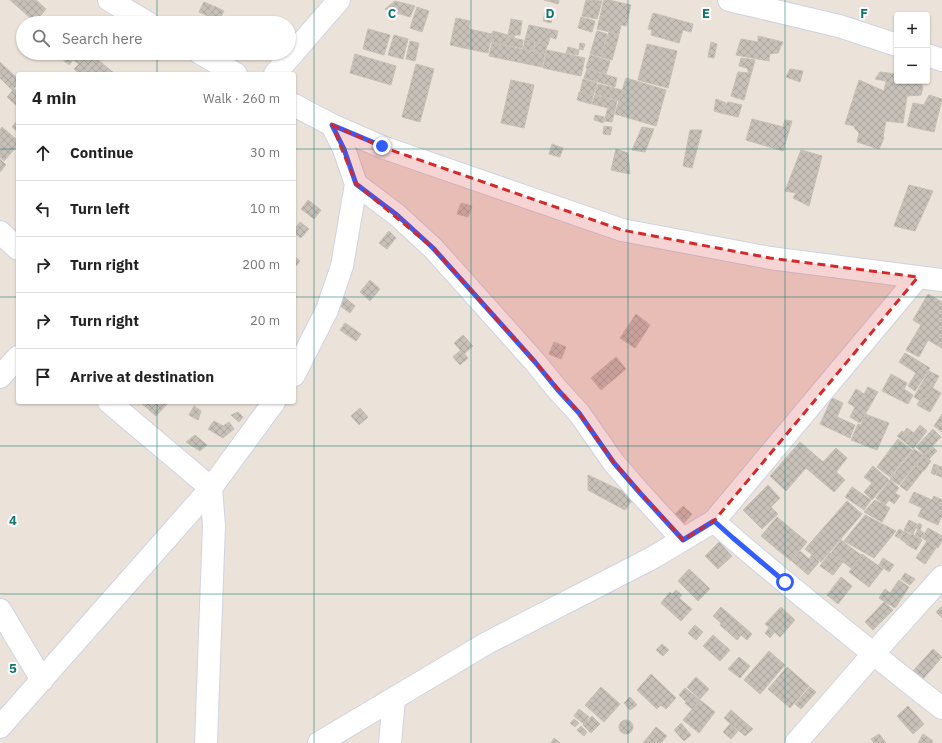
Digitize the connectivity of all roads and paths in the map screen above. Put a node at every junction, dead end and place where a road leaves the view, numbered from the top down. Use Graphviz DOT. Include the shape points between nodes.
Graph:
graph roads {
  1 [pos="109,0"];
  2 [pos="339,0"];
  3 [pos="729,0"];
  4 [pos="136,16"];
  5 [pos="894,44"];
  6 [pos="296,50"];
  7 [pos="930,56"];
  8 [pos="212,60"];
  9 [pos="287,60"];
  10 [pos="942,60"];
  11 [pos="233,72"];
  12 [pos="277,72"];
  13 [pos="296,106"];
  14 [pos="332,125"];
  15 [pos="356,184"];
  16 [pos="0,232"];
  17 [pos="16,247"];
  18 [pos="918,277"];
  19 [pos="942,280"];
  20 [pos="16,359"];
  21 [pos="296,371"];
  22 [pos="0,377"];
  23 [pos="111,404"];
  24 [pos="273,404"];
  25 [pos="211,488"];
  26 [pos="714,521"];
  27 [pos="683,540"];
  28 [pos="942,577"];
  29 [pos="0,610"];
  30 [pos="873,654"];
  31 [pos="42,680"];
  32 [pos="394,699"];
  33 [pos="942,708"];
  34 [pos="0,727"];
  35 [pos="206,743"];
  36 [pos="319,743"];
  37 [pos="390,743"];
  38 [pos="796,743"];
  1 -- 4 [label="street"];
  2 -- 6 [label="street"];
  3 -- 5 [label="street" via="839,26"];
  7 -- 10 [label="street"];
  8 -- 11 [label="street"];
  9 -- 12 [label="street"];
  13 -- 14 [label="street"];
  14 -- 15 [label="street" via="344,149"];
  14 -- 18 [label="street" via="382,146 622,230 770,258"];
  15 -- 21 [label="street" via="342,266 327,310"];
  15 -- 27 [label="street" via="397,215 433,248 579,413 614,463"];
  16 -- 17 [label="street"];
  18 -- 19 [label="street"];
  18 -- 26 [label="street"];
  20 -- 22 [label="street"];
  23 -- 25 [label="street"];
  24 -- 25 [label="street"];
  25 -- 31 [label="street"];
  25 -- 35 [label="street" via="214,525"];
  26 -- 27 [label="street"];
  26 -- 30 [label="street"];
  27 -- 32 [label="street" via="487,643"];
  28 -- 30 [label="street"];
  29 -- 31 [label="street"];
  30 -- 33 [label="street"];
  30 -- 38 [label="street"];
  31 -- 34 [label="street"];
  32 -- 36 [label="street"];
  32 -- 37 [label="street"];
}
